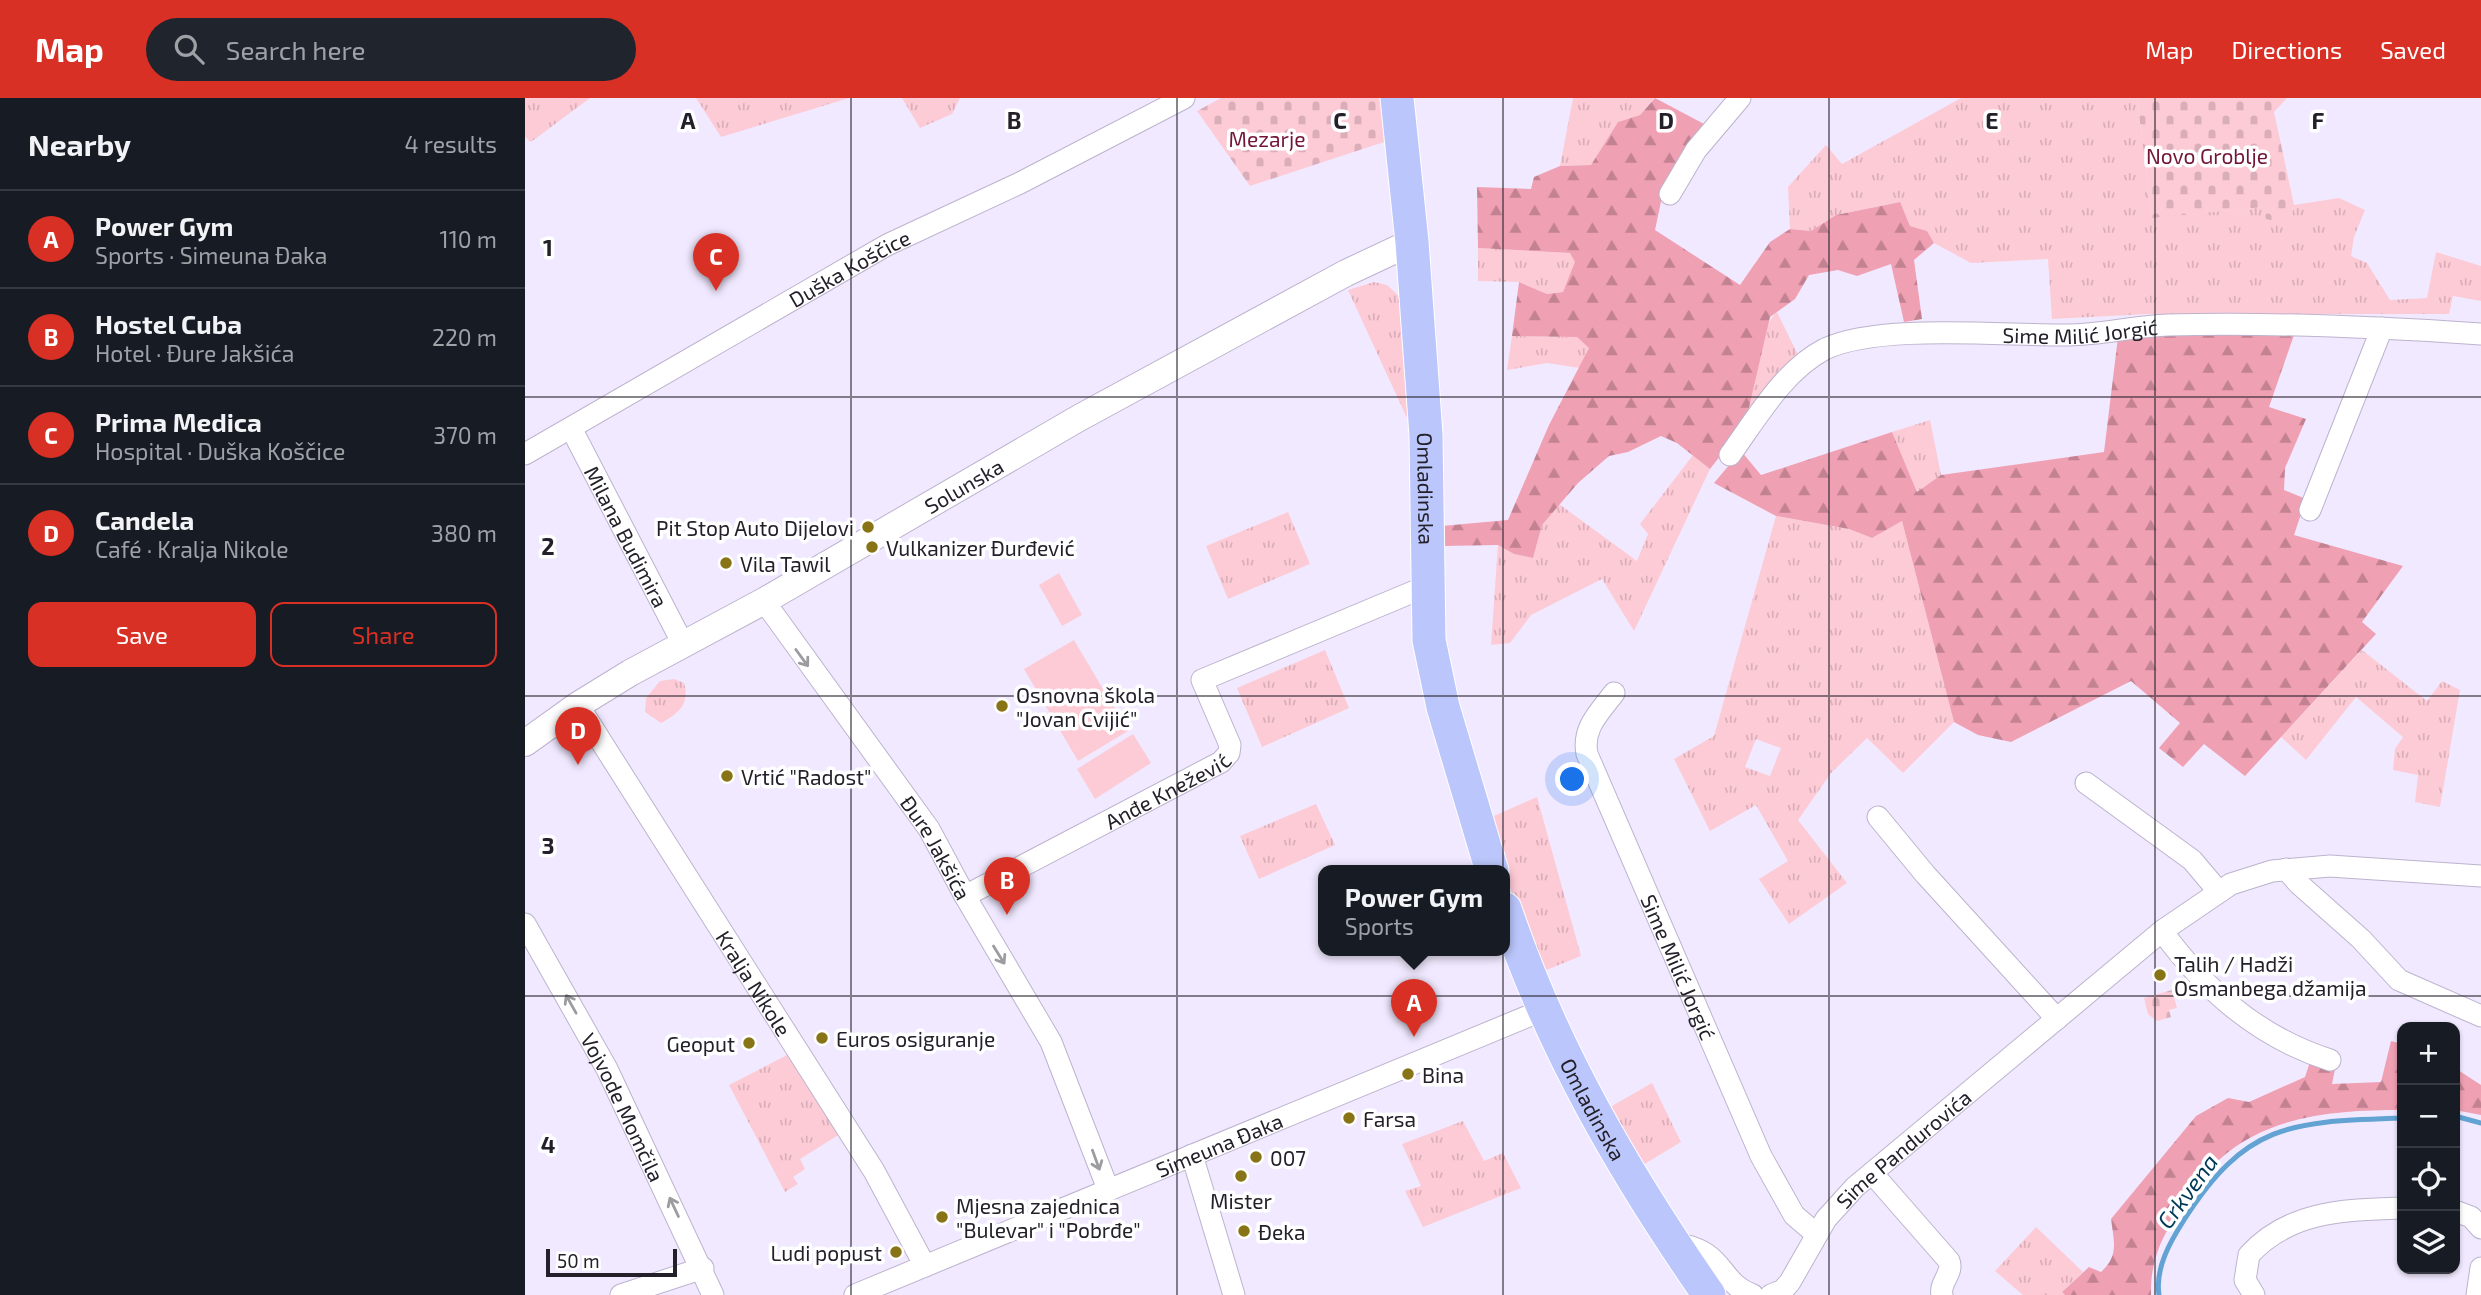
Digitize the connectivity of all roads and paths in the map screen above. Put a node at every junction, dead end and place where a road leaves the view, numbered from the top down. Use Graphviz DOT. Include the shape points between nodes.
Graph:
graph roads {
  1 [pos="1184,98"];
  2 [pos="1397,98"];
  3 [pos="1739,98"];
  4 [pos="1670,194"];
  5 [pos="1412,242"];
  6 [pos="2382,328"];
  7 [pos="2481,334"];
  8 [pos="571,428"];
  9 [pos="525,454"];
  10 [pos="1730,455"];
  11 [pos="2310,510"];
  12 [pos="1427,586"];
  13 [pos="764,601"];
  14 [pos="683,644"];
  15 [pos="1614,693"];
  16 [pos="578,705"];
  17 [pos="525,743"];
  18 [pos="2086,783"];
  19 [pos="1878,817"];
  20 [pos="1490,865"];
  21 [pos="2286,869"];
  22 [pos="2481,876"];
  23 [pos="2219,892"];
  24 [pos="965,896"];
  25 [pos="1510,922"];
  26 [pos="525,924"];
  27 [pos="2162,931"];
  28 [pos="1543,1010"];
  29 [pos="2481,1016"];
  30 [pos="2057,1019"];
  31 [pos="2330,1060"];
  32 [pos="1192,1155"];
  33 [pos="1872,1173"];
  34 [pos="1108,1189"];
  35 [pos="2397,1208"];
  36 [pos="2460,1211"];
  37 [pos="2481,1228"];
  38 [pos="1816,1234"];
  39 [pos="1673,1243"];
  40 [pos="925,1266"];
  41 [pos="703,1268"];
  42 [pos="2481,1268"];
  43 [pos="621,1295"];
  44 [pos="713,1295"];
  45 [pos="855,1295"];
  46 [pos="1234,1295"];
  47 [pos="1709,1295"];
  48 [pos="1753,1295"];
  49 [pos="1772,1295"];
  50 [pos="1942,1295"];
  51 [pos="2253,1295"];
  52 [pos="2477,1295"];
  1 -- 8 [label="street, Duška Koščice" via="887,245"];
  2 -- 5 [label="main road, Omladinska"];
  3 -- 4 [label="street" via="1696,150"];
  5 -- 12 [label="main road, Omladinska" via="1429,488"];
  5 -- 13 [label="street, Solunska" via="1346,272 1079,418"];
  6 -- 7 [label="street, Sime Milić Jorgić"];
  6 -- 10 [label="street, Sime Milić Jorgić" via="2290,323 2164,325 2072,335 1864,338 1825,350 1801,367"];
  6 -- 11 [label="street"];
  8 -- 9 [label="street, Duška Koščice"];
  8 -- 14 [label="street, Milana Budimira"];
  12 -- 20 [label="main road, Omladinska" via="1429,640 1437,682"];
  12 -- 24 [label="street, Anđe Knežević" via="1202,680 1230,745 1221,762"];
  13 -- 14 [label="street, Solunska"];
  13 -- 24 [label="street, Đure Jakšića, one-way" via="914,804"];
  14 -- 16 [label="street, Solunska"];
  15 -- 38 [label="street, Sime Milić Jorgić" via="1587,729 1587,754 1761,1156 1794,1215"];
  16 -- 17 [label="street, Solunska"];
  16 -- 40 [label="street, Kralja Nikole" via="874,1171"];
  18 -- 23 [label="street" via="2192,860"];
  19 -- 30 [label="street"];
  21 -- 22 [label="street, Sime Pandurovića" via="2351,867"];
  21 -- 23 [label="street, Sime Pandurovića" via="2256,874"];
  21 -- 29 [label="street" via="2399,980"];
  23 -- 27 [label="street, Sime Pandurovića"];
  24 -- 34 [label="street, Đure Jakšića, one-way" via="1051,1042"];
  25 -- 28 [label="main road, Omladinska"];
  41 -- 26 [label="street, Vojvode Momčila, one-way" via="607,1069"];
  27 -- 30 [label="street, Sime Pandurovića"];
  27 -- 31 [label="street" via="2210,989 2251,1023 2300,1050"];
  28 -- 32 [label="street, Simeuna Đaka"];
  28 -- 39 [label="main road, Omladinska" via="1598,1120"];
  30 -- 33 [label="street, Sime Pandurovića"];
  32 -- 34 [label="street, Simeuna Đaka"];
  32 -- 46 [label="street"];
  33 -- 38 [label="street, Sime Pandurovića" via="1840,1202"];
  33 -- 50 [label="street" via="1951,1264"];
  34 -- 40 [label="street, Simeuna Đaka"];
  35 -- 51 [label="street" via="2351,1209 2293,1223 2249,1255 2245,1280"];
  36 -- 37 [label="street"];
  38 -- 49 [label="street, Sime Pandurovića" via="1790,1282"];
  39 -- 47 [label="main road, Omladinska"];
  39 -- 48 [label="street" via="1702,1250 1738,1287"];
  40 -- 45 [label="street, Simeuna Đaka"];
  41 -- 43 [label="street"];
  41 -- 44 [label="street, Vojvode Momčila"];
  42 -- 52 [label="street"];
}
